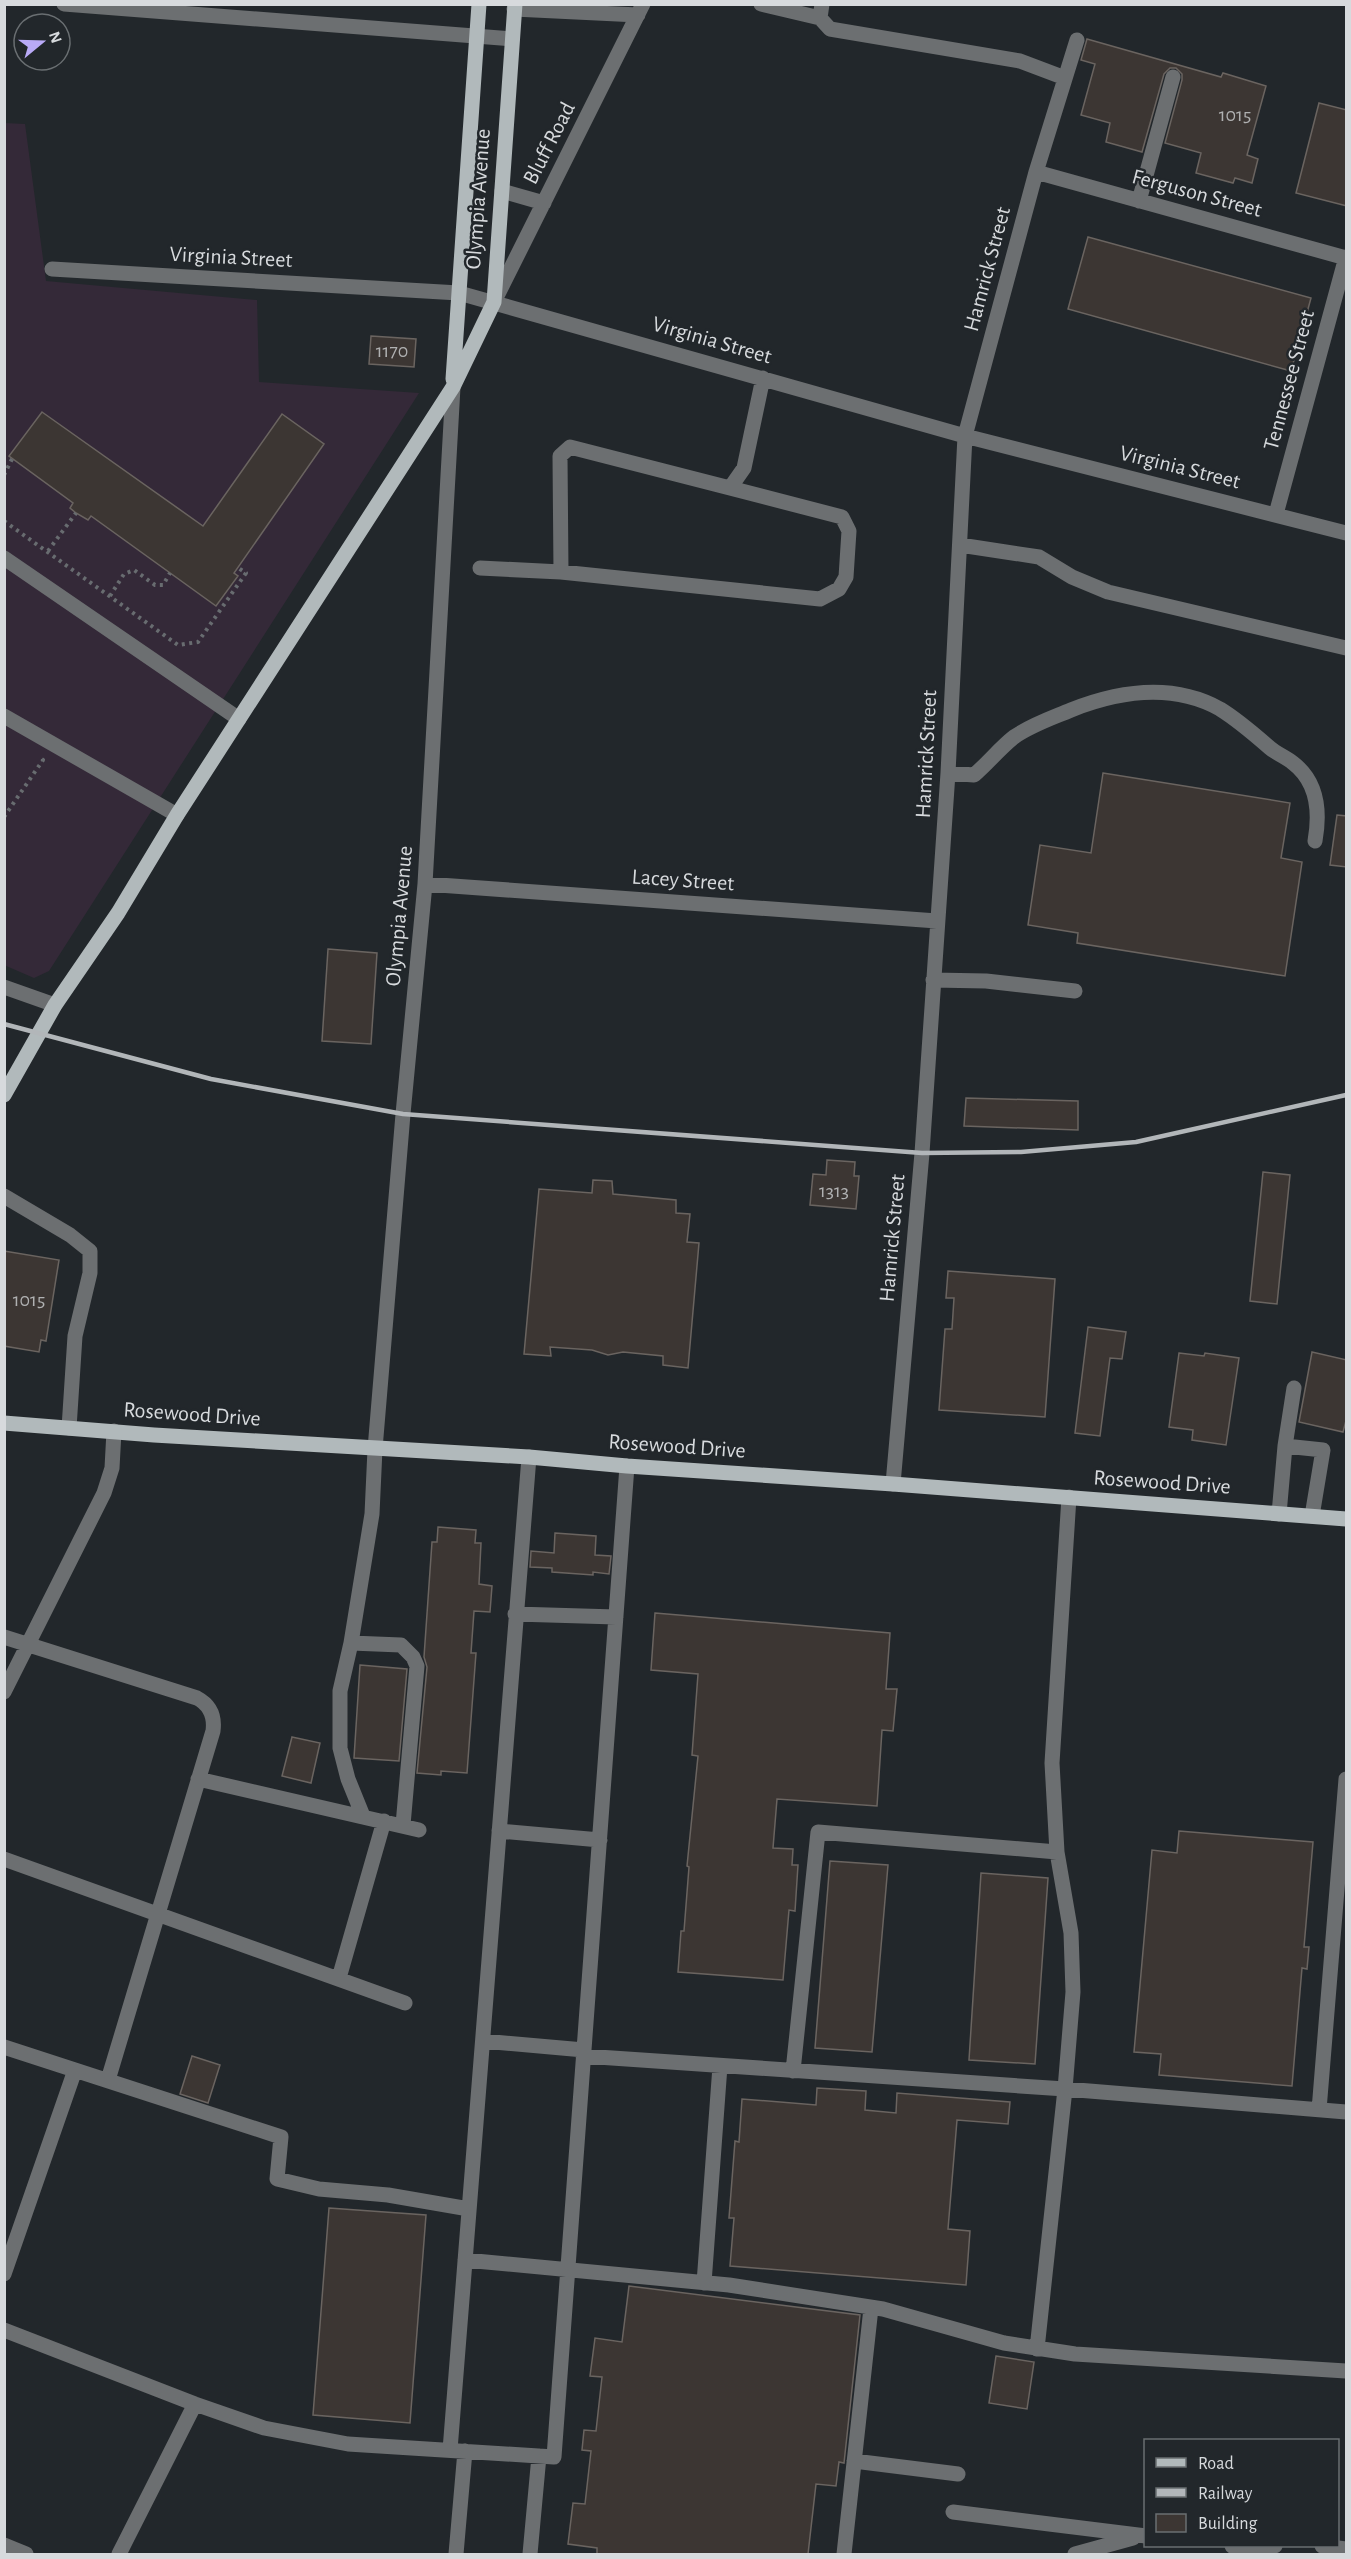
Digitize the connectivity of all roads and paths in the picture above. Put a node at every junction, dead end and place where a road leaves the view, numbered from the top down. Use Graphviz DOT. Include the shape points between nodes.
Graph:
graph roads {
  1 [pos="64,4"];
  2 [pos="479,4"];
  3 [pos="761,4"];
  4 [pos="515,7"];
  5 [pos="640,10"];
  6 [pos="821,11"];
  7 [pos="477,35"];
  8 [pos="512,39"];
  9 [pos="1077,40"];
  10 [pos="1173,77"];
  11 [pos="1065,78"];
  12 [pos="1036,172"];
  13 [pos="501,191"];
  14 [pos="1139,201"];
  15 [pos="544,203"];
  16 [pos="1346,257"];
  17 [pos="52,269"];
  18 [pos="459,293"];
  19 [pos="494,302"];
  20 [pos="763,378"];
  21 [pos="453,387"];
  22 [pos="965,436"];
  23 [pos="12,459"];
  24 [pos="4,475"];
  25 [pos="730,488"];
  26 [pos="76,513"];
  27 [pos="1276,514"];
  28 [pos="6,522"];
  29 [pos="4,528"];
  30 [pos="1347,533"];
  31 [pos="960,544"];
  32 [pos="48,551"];
  33 [pos="4,558"];
  34 [pos="237,567"];
  35 [pos="480,568"];
  36 [pos="561,572"];
  37 [pos="170,573"];
  38 [pos="110,596"];
  39 [pos="1347,648"];
  40 [pos="4,716"];
  41 [pos="239,719"];
  42 [pos="33,753"];
  43 [pos="948,773"];
  44 [pos="177,814"];
  45 [pos="4,817"];
  46 [pos="1315,841"];
  47 [pos="425,884"];
  48 [pos="937,921"];
  49 [pos="933,980"];
  50 [pos="4,987"];
  51 [pos="1075,991"];
  52 [pos="55,1005"];
  53 [pos="4,1095"];
  54 [pos="4,1196"];
  55 [pos="1294,1388"];
  56 [pos="4,1423"];
  57 [pos="69,1428"];
  58 [pos="114,1431"];
  59 [pos="1285,1446"];
  60 [pos="375,1449"];
  61 [pos="529,1457"];
  62 [pos="627,1466"];
  63 [pos="893,1484"];
  64 [pos="1069,1497"];
  65 [pos="1279,1514"];
  66 [pos="1312,1516"];
  67 [pos="1347,1519"];
  68 [pos="515,1614"];
  69 [pos="616,1617"];
  70 [pos="4,1637"];
  71 [pos="351,1643"];
  72 [pos="28,1645"];
  73 [pos="4,1692"];
  74 [pos="198,1779"];
  75 [pos="1347,1779"];
  76 [pos="363,1816"];
  77 [pos="384,1821"];
  78 [pos="403,1826"];
  79 [pos="419,1830"];
  80 [pos="500,1832"];
  81 [pos="1344,1835"];
  82 [pos="600,1840"];
  83 [pos="1057,1852"];
  84 [pos="4,1859"];
  85 [pos="158,1914"];
  86 [pos="339,1978"];
  87 [pos="405,2003"];
  88 [pos="483,2041"];
  89 [pos="4,2047"];
  90 [pos="584,2053"];
  91 [pos="720,2066"];
  92 [pos="75,2070"];
  93 [pos="793,2071"];
  94 [pos="108,2080"];
  95 [pos="1065,2089"];
  96 [pos="1319,2110"];
  97 [pos="1347,2112"];
  98 [pos="470,2208"];
  99 [pos="465,2260"];
  100 [pos="568,2270"];
  101 [pos="4,2274"];
  102 [pos="704,2283"];
  103 [pos="871,2308"];
  104 [pos="4,2330"];
  105 [pos="1036,2349"];
  106 [pos="1347,2371"];
  107 [pos="195,2404"];
  108 [pos="457,2451"];
  109 [pos="539,2456"];
  110 [pos="854,2461"];
  111 [pos="958,2474"];
  112 [pos="953,2512"];
  113 [pos="1144,2536"];
  114 [pos="1144,2536"];
  115 [pos="4,2546"];
  116 [pos="1241,2547"];
  117 [pos="1330,2547"];
  118 [pos="1347,2549"];
  119 [pos="1268,2550"];
  120 [pos="26,2554"];
  121 [pos="121,2554"];
  122 [pos="456,2554"];
  123 [pos="530,2554"];
  124 [pos="844,2554"];
  125 [pos="1075,2554"];
  1 -- 7 [label="street"];
  2 -- 7 [label="main road, Olympia Avenue"];
  3 -- 6 [label="street"];
  4 -- 5 [label="street"];
  4 -- 8 [label="main road, Olympia Avenue"];
  5 -- 15 [label="street, Bluff Road"];
  6 -- 11 [label="street" via="830,29 1020,61"];
  7 -- 8 [label="street"];
  7 -- 18 [label="main road, Olympia Avenue"];
  8 -- 13 [label="main road, Olympia Avenue"];
  9 -- 11 [label="street, Hamrick Street"];
  10 -- 14 [label="street"];
  11 -- 12 [label="street, Hamrick Street"];
  12 -- 14 [label="street, Ferguson Street"];
  12 -- 22 [label="street, Hamrick Street"];
  13 -- 15 [label="street"];
  13 -- 19 [label="main road, Olympia Avenue"];
  14 -- 16 [label="street, Ferguson Street"];
  15 -- 19 [label="street, Bluff Road"];
  16 -- 27 [label="street, Tennessee Street"];
  17 -- 18 [label="street, Virginia Street"];
  18 -- 19 [label="street, Virginia Street"];
  18 -- 21 [label="main road, Olympia Avenue"];
  19 -- 20 [label="street, Virginia Street"];
  19 -- 21 [label="main road, Olympia Avenue"];
  20 -- 22 [label="street, Virginia Street"];
  20 -- 25 [label="street" via="744,468"];
  21 -- 41 [label="main road"];
  21 -- 47 [label="street, Olympia Avenue"];
  22 -- 27 [label="street, Virginia Street"];
  22 -- 31 [label="street, Hamrick Street"];
  23 -- 24 [label="path"];
  25 -- 36 [label="street" via="570,447 560,456"];
  25 -- 36 [label="street" via="842,517 849,531 846,577 838,589 820,599"];
  26 -- 32 [label="path"];
  27 -- 30 [label="street, Virginia Street"];
  28 -- 29 [label="path"];
  28 -- 32 [label="path"];
  31 -- 39 [label="street" via="1039,557 1108,592"];
  31 -- 43 [label="street, Hamrick Street"];
  32 -- 38 [label="path"];
  33 -- 41 [label="street"];
  34 -- 38 [label="path" via="246,573 198,642 178,645"];
  35 -- 36 [label="street"];
  37 -- 38 [label="path" via="163,585 155,585 134,570 124,574"];
  40 -- 44 [label="street"];
  41 -- 44 [label="main road"];
  42 -- 45 [label="path" via="43,760"];
  43 -- 46 [label="street" via="974,775 1013,738 1100,698 1142,691 1187,696 1220,709 1305,775 1315,793 1318,811"];
  43 -- 48 [label="street, Hamrick Street"];
  44 -- 52 [label="main road" via="118,913"];
  47 -- 48 [label="street, Lacey Street"];
  47 -- 60 [label="street, Olympia Avenue"];
  48 -- 49 [label="street, Hamrick Street"];
  49 -- 51 [label="street" via="986,981"];
  49 -- 63 [label="street, Hamrick Street"];
  50 -- 52 [label="street"];
  52 -- 53 [label="main road"];
  54 -- 57 [label="street" via="90,1251 90,1273 75,1336"];
  55 -- 59 [label="street"];
  56 -- 57 [label="main road, Rosewood Drive"];
  57 -- 58 [label="main road, Rosewood Drive"];
  58 -- 60 [label="main road, Rosewood Drive"];
  58 -- 72 [label="street" via="109,1481"];
  59 -- 65 [label="street"];
  59 -- 66 [label="street" via="1323,1450"];
  60 -- 61 [label="main road, Rosewood Drive"];
  60 -- 71 [label="street, Olympia Avenue" via="372,1514"];
  61 -- 62 [label="main road, Rosewood Drive"];
  61 -- 68 [label="street"];
  62 -- 63 [label="main road, Rosewood Drive"];
  62 -- 69 [label="street"];
  63 -- 64 [label="main road, Rosewood Drive"];
  64 -- 65 [label="main road, Rosewood Drive"];
  64 -- 83 [label="street" via="1052,1763"];
  65 -- 66 [label="main road, Rosewood Drive"];
  66 -- 67 [label="main road, Rosewood Drive"];
  68 -- 69 [label="street"];
  68 -- 80 [label="street"];
  69 -- 82 [label="street"];
  70 -- 72 [label="street"];
  71 -- 76 [label="street, Olympia Avenue" via="340,1691 340,1748"];
  71 -- 78 [label="street" via="401,1645 417,1666"];
  72 -- 73 [label="street"];
  72 -- 74 [label="street" via="203,1702 212,1712 214,1724"];
  74 -- 76 [label="street"];
  74 -- 85 [label="street"];
  75 -- 81 [label="street"];
  76 -- 77 [label="street"];
  77 -- 78 [label="street"];
  77 -- 86 [label="street"];
  78 -- 79 [label="street"];
  80 -- 82 [label="street"];
  80 -- 88 [label="street"];
  81 -- 96 [label="street"];
  82 -- 90 [label="street"];
  83 -- 93 [label="street" via="818,1832"];
  83 -- 95 [label="street" via="1073,1962"];
  84 -- 85 [label="street"];
  85 -- 86 [label="street"];
  85 -- 94 [label="street"];
  86 -- 87 [label="street"];
  88 -- 90 [label="street"];
  88 -- 98 [label="street"];
  89 -- 92 [label="street"];
  90 -- 91 [label="street"];
  90 -- 100 [label="street"];
  91 -- 93 [label="street"];
  91 -- 102 [label="street"];
  92 -- 94 [label="street"];
  92 -- 101 [label="street"];
  93 -- 95 [label="street"];
  94 -- 98 [label="street" via="281,2137 277,2178 319,2189"];
  95 -- 96 [label="street"];
  95 -- 105 [label="street"];
  96 -- 97 [label="street"];
  98 -- 99 [label="street"];
  99 -- 100 [label="street"];
  99 -- 108 [label="street"];
  100 -- 102 [label="street"];
  100 -- 109 [label="street" via="554,2457"];
  102 -- 103 [label="street"];
  103 -- 105 [label="street"];
  103 -- 110 [label="street"];
  104 -- 107 [label="street"];
  105 -- 106 [label="street"];
  107 -- 108 [label="street" via="264,2428 348,2444"];
  107 -- 121 [label="street"];
  108 -- 109 [label="street"];
  108 -- 122 [label="street"];
  109 -- 123 [label="street"];
  110 -- 111 [label="street"];
  110 -- 124 [label="street"];
  112 -- 113 [label="street"];
  114 -- 125 [label="street"];
  115 -- 120 [label="street"];
  116 -- 119 [label="street"];
  117 -- 118 [label="street"];
}
